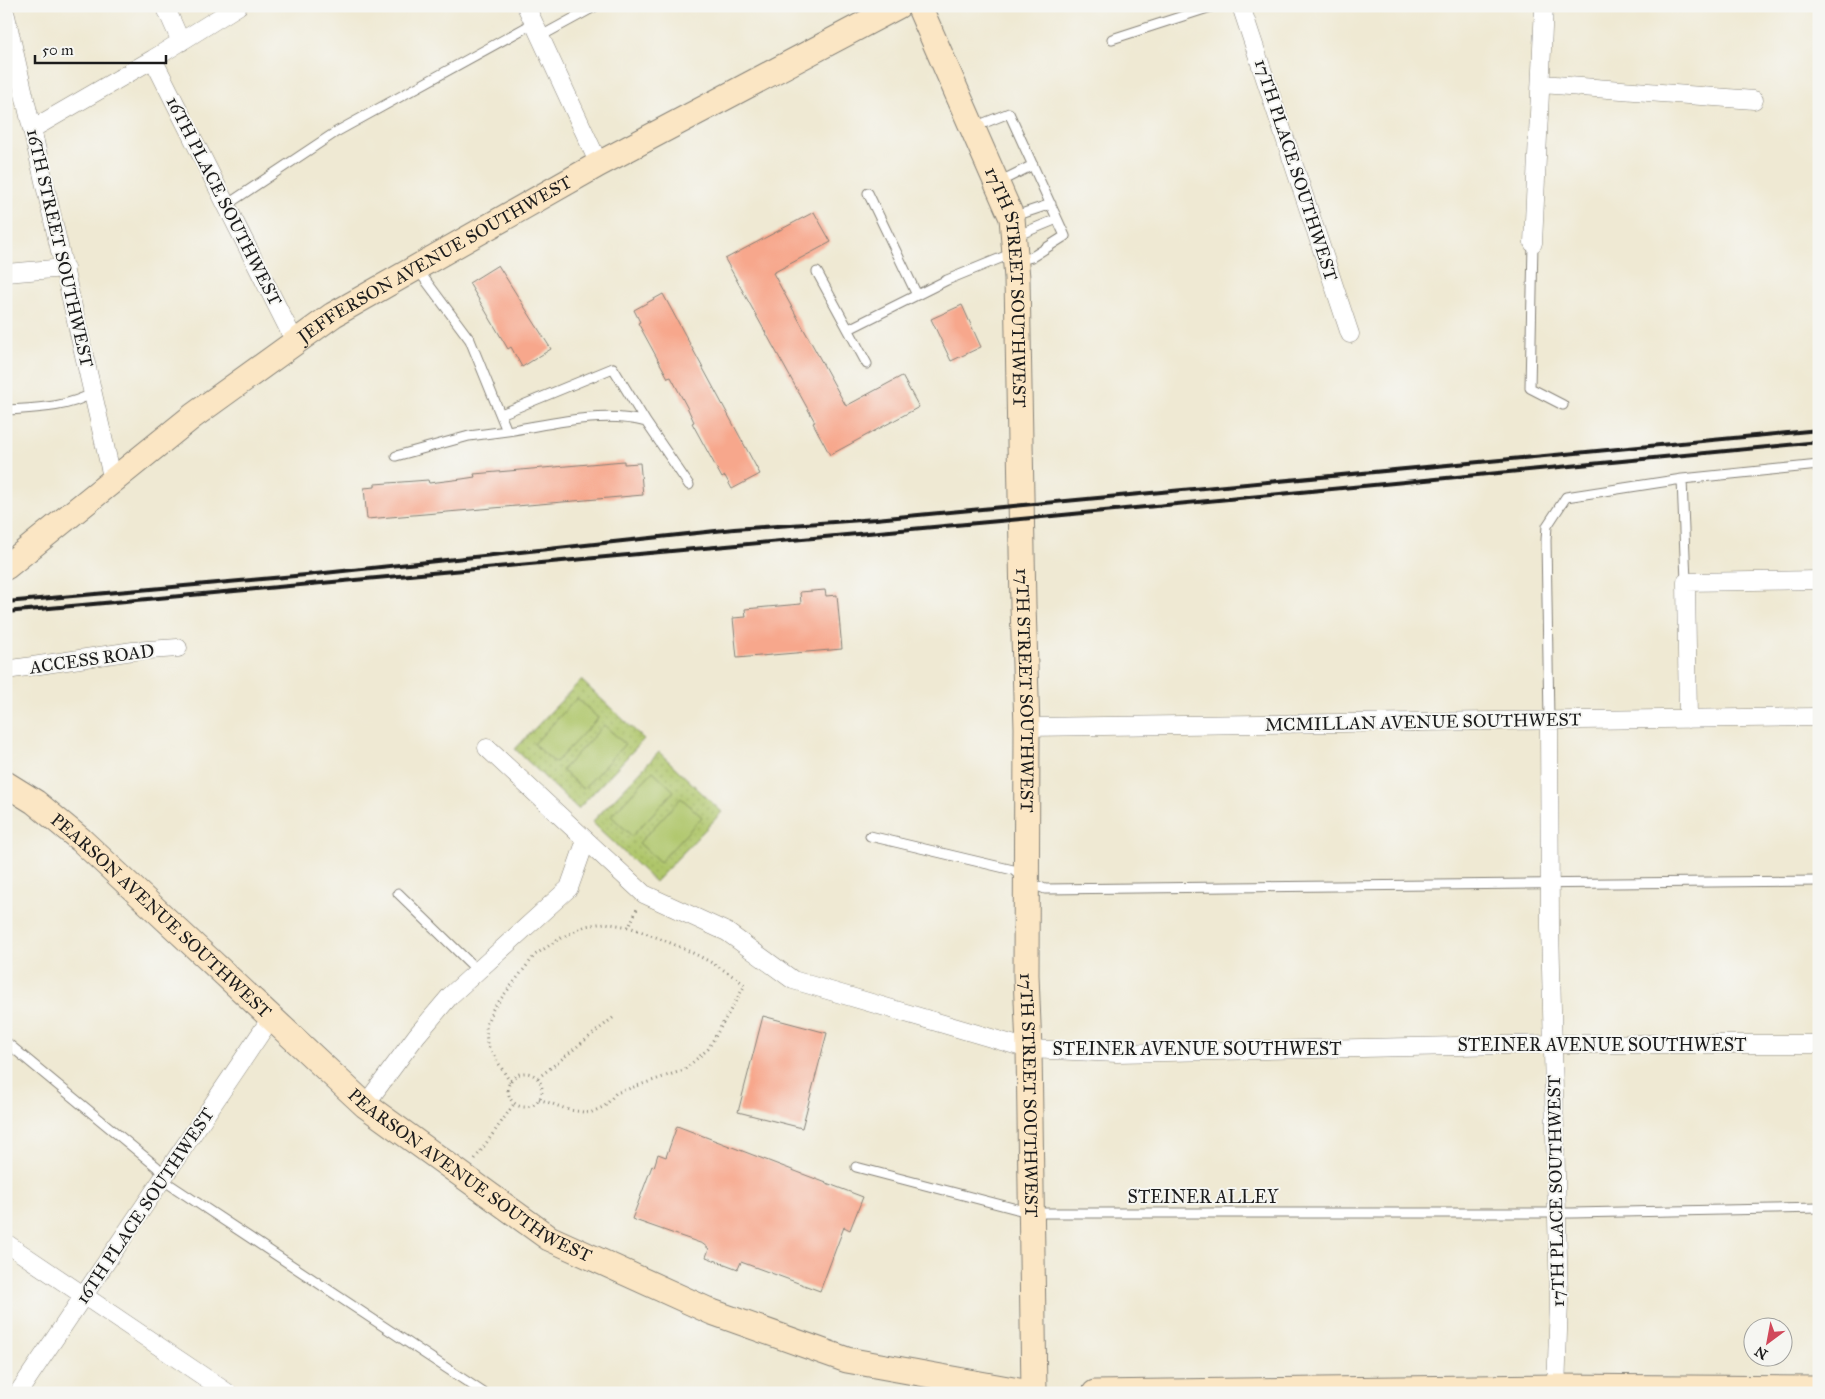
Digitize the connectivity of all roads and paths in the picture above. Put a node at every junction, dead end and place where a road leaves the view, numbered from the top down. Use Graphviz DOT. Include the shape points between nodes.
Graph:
graph roads {
  1 [pos="165,6"];
  2 [pos="238,6"];
  3 [pos="526,6"];
  4 [pos="596,6"];
  5 [pos="898,6"];
  6 [pos="919,6"];
  7 [pos="1214,6"];
  8 [pos="1241,6"];
  9 [pos="1544,6"];
  10 [pos="6,16"];
  11 [pos="538,29"];
  12 [pos="1112,39"];
  13 [pos="181,42"];
  14 [pos="153,59"];
  15 [pos="1542,84"];
  16 [pos="1754,100"];
  17 [pos="972,128"];
  18 [pos="32,129"];
  19 [pos="599,164"];
  20 [pos="1033,165"];
  21 [pos="996,183"];
  22 [pos="868,193"];
  23 [pos="1051,204"];
  24 [pos="225,206"];
  25 [pos="1058,219"];
  26 [pos="1014,242"];
  27 [pos="1533,243"];
  28 [pos="65,268"];
  29 [pos="416,268"];
  30 [pos="817,272"];
  31 [pos="6,273"];
  32 [pos="917,295"];
  33 [pos="849,329"];
  34 [pos="1350,334"];
  35 [pos="295,342"];
  36 [pos="867,364"];
  37 [pos="93,393"];
  38 [pos="1563,405"];
  39 [pos="6,410"];
  40 [pos="501,414"];
  41 [pos="646,422"];
  42 [pos="507,431"];
  43 [pos="396,456"];
  44 [pos="1819,465"];
  45 [pos="1682,478"];
  46 [pos="113,481"];
  47 [pos="689,485"];
  48 [pos="6,567"];
  49 [pos="1819,580"];
  50 [pos="1686,582"];
  51 [pos="178,648"];
  52 [pos="6,670"];
  53 [pos="1819,717"];
  54 [pos="1688,719"];
  55 [pos="1549,720"];
  56 [pos="1027,727"];
  57 [pos="487,748"];
  58 [pos="6,768"];
  59 [pos="6,784"];
  60 [pos="35,802"];
  61 [pos="870,836"];
  62 [pos="586,840"];
  63 [pos="1819,881"];
  64 [pos="1028,882"];
  65 [pos="1551,883"];
  66 [pos="398,893"];
  67 [pos="644,894"];
  68 [pos="630,927"];
  69 [pos="477,970"];
  70 [pos="614,1017"];
  71 [pos="271,1018"];
  72 [pos="6,1042"];
  73 [pos="1553,1044"];
  74 [pos="1819,1044"];
  75 [pos="1029,1049"];
  76 [pos="538,1078"];
  77 [pos="510,1082"];
  78 [pos="539,1099"];
  79 [pos="365,1104"];
  80 [pos="514,1104"];
  81 [pos="856,1167"];
  82 [pos="463,1176"];
  83 [pos="164,1177"];
  84 [pos="1819,1208"];
  85 [pos="1556,1212"];
  86 [pos="1032,1213"];
  87 [pos="6,1243"];
  88 [pos="85,1295"];
  89 [pos="1819,1389"];
  90 [pos="1556,1390"];
  91 [pos="1177,1392"];
  92 [pos="18,1393"];
  93 [pos="228,1393"];
  94 [pos="484,1393"];
  95 [pos="1032,1393"];
  96 [pos="1095,1393"];
  97 [pos="1117,1393"];
  1 -- 13 [label="street"];
  2 -- 13 [label="street"];
  3 -- 11 [label="street"];
  4 -- 11 [label="lane"];
  5 -- 19 [label="street, JEFFERSON AVENUE SOUTHWEST"];
  6 -- 17 [label="street, 17TH STREET SOUTHWEST"];
  7 -- 12 [label="lane"];
  8 -- 34 [label="street, 17TH PLACE SOUTHWEST"];
  9 -- 15 [label="street"];
  10 -- 18 [label="street, 16TH STREET SOUTHWEST"];
  11 -- 19 [label="street"];
  11 -- 24 [label="lane" via="336,132"];
  13 -- 14 [label="street"];
  14 -- 18 [label="street"];
  14 -- 24 [label="street, 16TH PLACE SOUTHWEST"];
  15 -- 16 [label="street"];
  15 -- 27 [label="street"];
  17 -- 20 [label="lane" via="1009,113"];
  17 -- 21 [label="street, 17TH STREET SOUTHWEST"];
  18 -- 28 [label="street, 16TH STREET SOUTHWEST"];
  19 -- 29 [label="street, JEFFERSON AVENUE SOUTHWEST"];
  20 -- 21 [label="lane"];
  20 -- 23 [label="lane"];
  21 -- 26 [label="street, 17TH STREET SOUTHWEST"];
  22 -- 32 [label="lane"];
  23 -- 25 [label="lane"];
  23 -- 26 [label="lane"];
  24 -- 35 [label="street, 16TH PLACE SOUTHWEST"];
  25 -- 26 [label="lane"];
  25 -- 26 [label="lane" via="1065,236 1032,257"];
  26 -- 32 [label="lane"];
  26 -- 56 [label="street, 17TH STREET SOUTHWEST"];
  27 -- 38 [label="lane" via="1530,388"];
  28 -- 31 [label="street"];
  28 -- 37 [label="street, 16TH STREET SOUTHWEST"];
  29 -- 35 [label="street, JEFFERSON AVENUE SOUTHWEST" via="333,315"];
  29 -- 40 [label="lane" via="470,340"];
  30 -- 33 [label="lane"];
  32 -- 33 [label="lane"];
  33 -- 36 [label="lane"];
  35 -- 46 [label="street, JEFFERSON AVENUE SOUTHWEST" via="193,416"];
  37 -- 39 [label="lane" via="64,406"];
  37 -- 46 [label="street, 16TH STREET SOUTHWEST"];
  40 -- 41 [label="lane" via="613,368"];
  40 -- 42 [label="lane"];
  41 -- 42 [label="lane" via="626,417 593,418"];
  41 -- 47 [label="lane"];
  42 -- 43 [label="lane" via="469,436"];
  44 -- 45 [label="lane"];
  45 -- 50 [label="lane"];
  45 -- 55 [label="lane" via="1566,497 1547,526"];
  46 -- 48 [label="street, JEFFERSON AVENUE SOUTHWEST"];
  49 -- 50 [label="street"];
  50 -- 54 [label="street"];
  51 -- 52 [label="street, ACCESS ROAD" via="133,651"];
  53 -- 54 [label="street, MCMILLAN AVENUE SOUTHWEST"];
  54 -- 55 [label="street, MCMILLAN AVENUE SOUTHWEST"];
  55 -- 56 [label="street, MCMILLAN AVENUE SOUTHWEST"];
  55 -- 65 [label="street, 17TH PLACE SOUTHWEST"];
  56 -- 64 [label="street, 17TH STREET SOUTHWEST"];
  57 -- 62 [label="street, STEINER AVENUE SOUTHWEST"];
  58 -- 60 [label="street"];
  59 -- 60 [label="street, PEARSON AVENUE SOUTHWEST"];
  60 -- 71 [label="street, PEARSON AVENUE SOUTHWEST" via="81,840"];
  61 -- 64 [label="lane" via="1013,870"];
  62 -- 67 [label="street, STEINER AVENUE SOUTHWEST"];
  62 -- 69 [label="street" via="569,888"];
  63 -- 65 [label="lane"];
  64 -- 65 [label="lane" via="1045,890"];
  64 -- 75 [label="street, 17TH STREET SOUTHWEST" via="1026,975"];
  65 -- 73 [label="street, 17TH PLACE SOUTHWEST"];
  66 -- 69 [label="lane"];
  67 -- 68 [label="path"];
  67 -- 75 [label="street, STEINER AVENUE SOUTHWEST" via="727,932 793,980"];
  68 -- 77 [label="path" via="606,922 584,926 558,939 535,955 493,1009 486,1025 487,1044"];
  68 -- 78 [label="path" via="685,949 745,986 708,1049 684,1070 616,1093 606,1106 590,1112 569,1110"];
  69 -- 79 [label="street" via="417,1035"];
  70 -- 76 [label="path"];
  71 -- 79 [label="street, PEARSON AVENUE SOUTHWEST"];
  71 -- 83 [label="street, 16TH PLACE SOUTHWEST"];
  72 -- 83 [label="lane" via="157,1167"];
  73 -- 74 [label="street, STEINER AVENUE SOUTHWEST"];
  73 -- 75 [label="street, STEINER AVENUE SOUTHWEST" via="1117,1053"];
  73 -- 85 [label="street, 17TH PLACE SOUTHWEST"];
  75 -- 86 [label="street, 17TH STREET SOUTHWEST"];
  76 -- 77 [label="path" via="526,1072 519,1073"];
  76 -- 78 [label="path" via="542,1090"];
  77 -- 80 [label="path" via="509,1095"];
  78 -- 80 [label="path" via="531,1106"];
  79 -- 82 [label="street, PEARSON AVENUE SOUTHWEST"];
  80 -- 82 [label="path"];
  81 -- 86 [label="lane, STEINER ALLEY"];
  82 -- 95 [label="street, PEARSON AVENUE SOUTHWEST" via="549,1238 712,1312 847,1360"];
  83 -- 88 [label="street, 16TH PLACE SOUTHWEST"];
  83 -- 94 [label="lane" via="169,1184"];
  84 -- 85 [label="lane, STEINER ALLEY"];
  85 -- 86 [label="lane, STEINER ALLEY"];
  85 -- 90 [label="street, 17TH PLACE SOUTHWEST" via="1559,1300"];
  86 -- 95 [label="street, 17TH STREET SOUTHWEST"];
  87 -- 88 [label="street"];
  88 -- 92 [label="street, 16TH PLACE SOUTHWEST"];
  88 -- 93 [label="street"];
  89 -- 90 [label="street"];
  90 -- 91 [label="street"];
  91 -- 97 [label="street"];
  96 -- 97 [label="street"];
}
